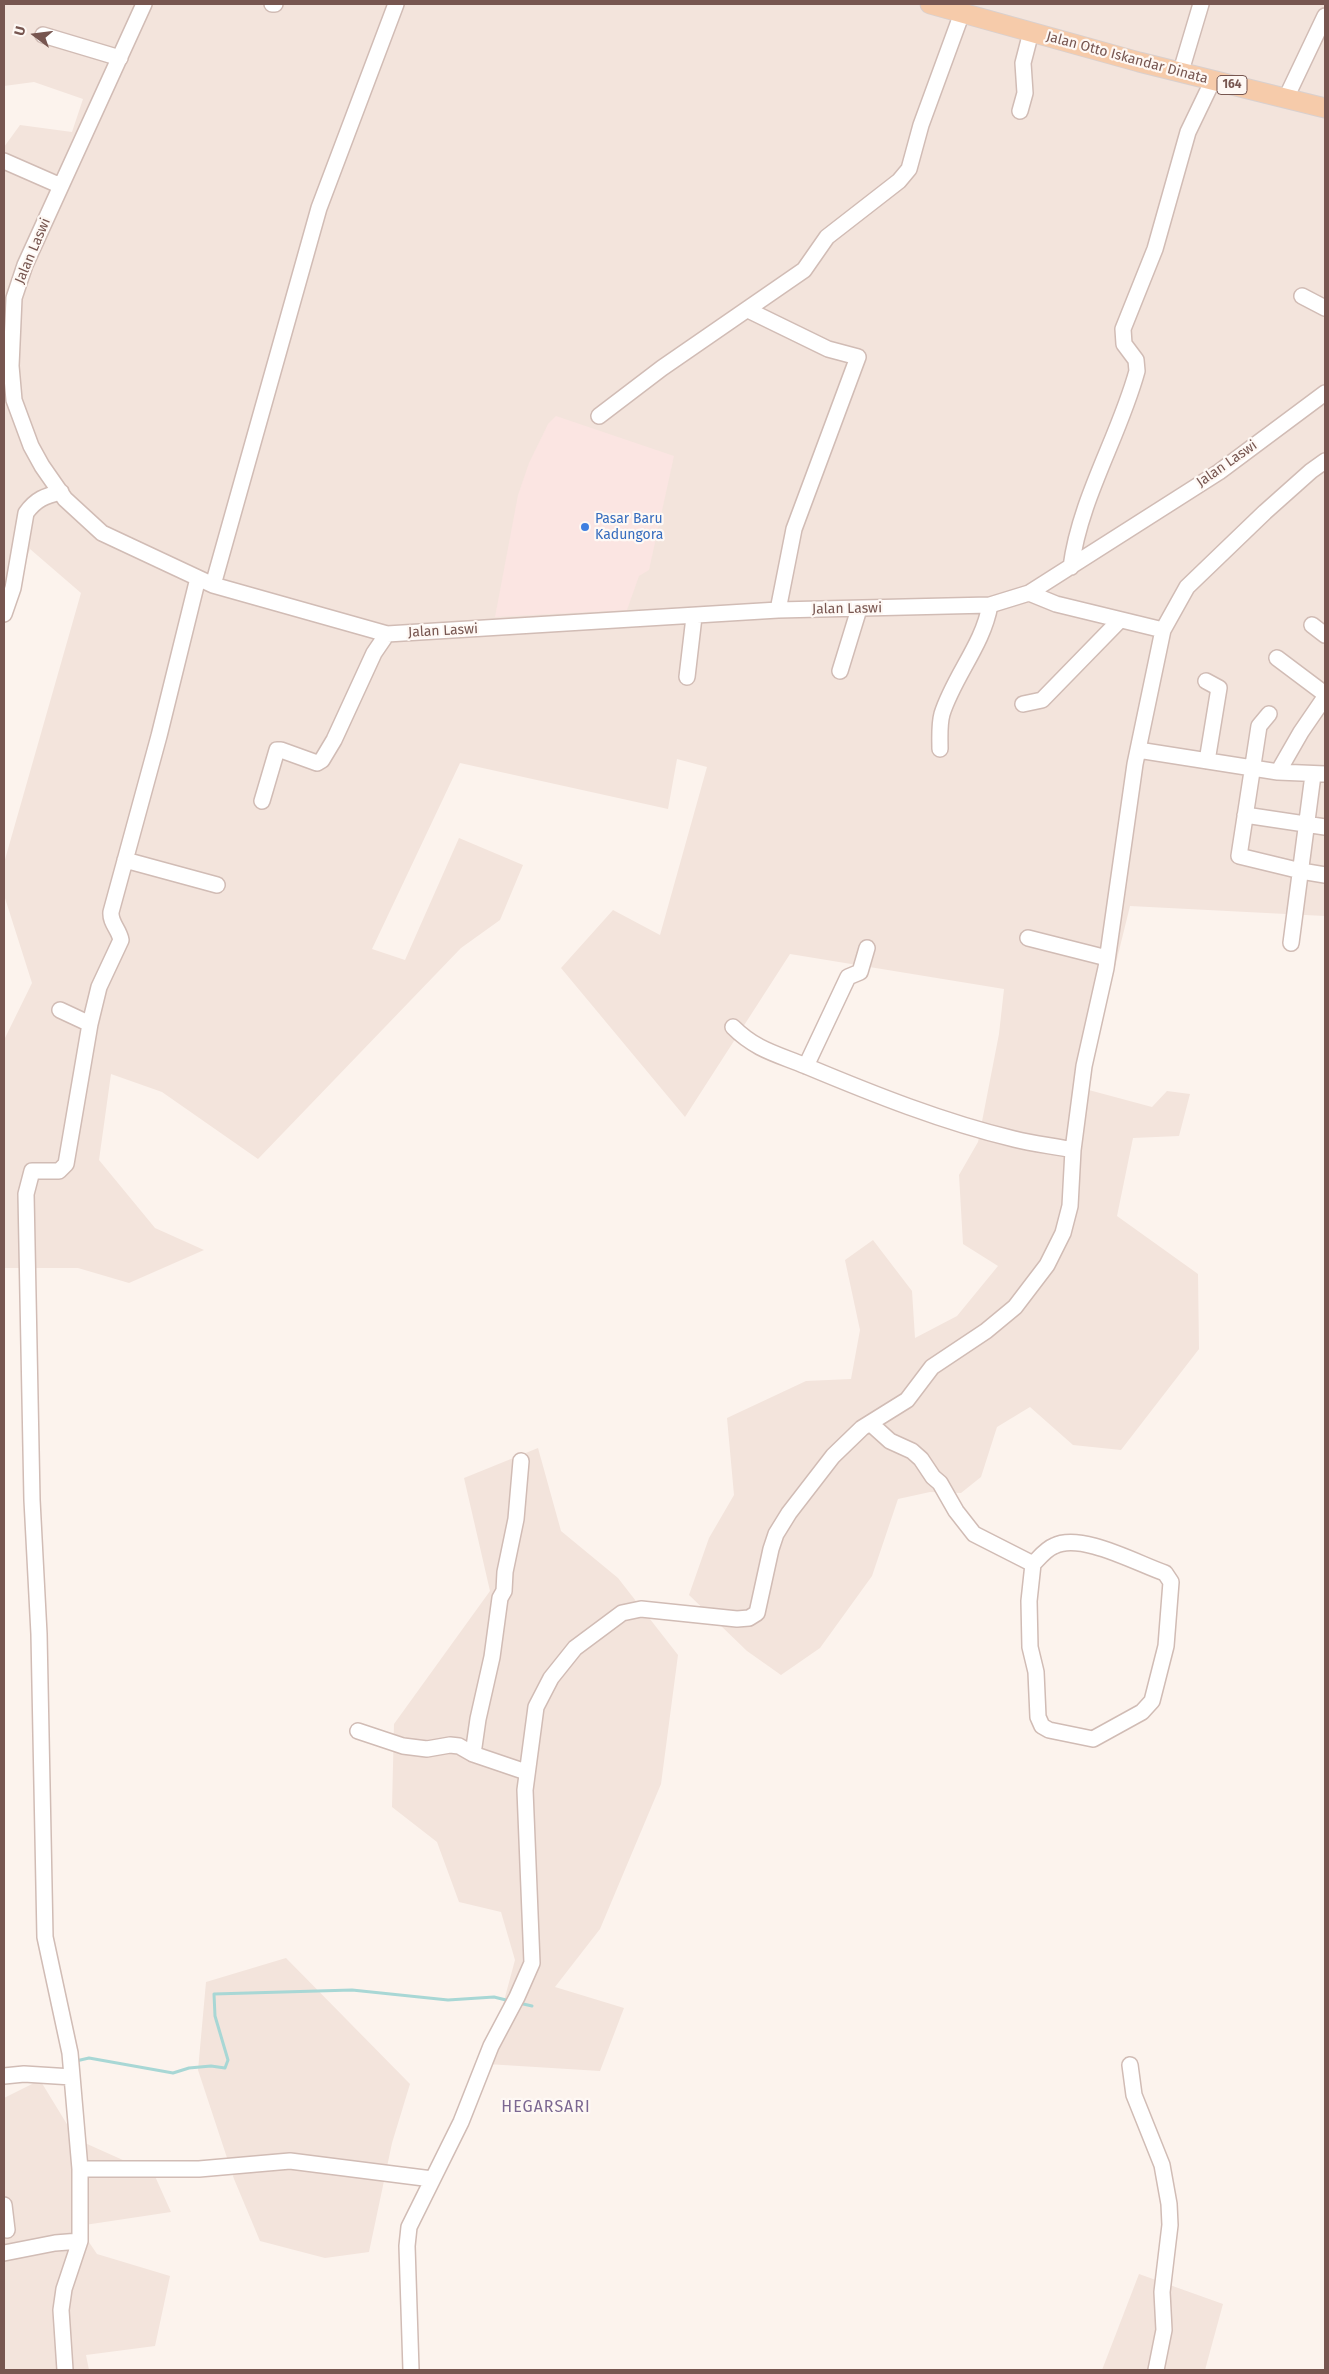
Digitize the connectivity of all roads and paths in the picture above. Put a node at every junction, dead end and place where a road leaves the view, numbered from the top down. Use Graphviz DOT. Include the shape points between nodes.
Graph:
graph roads {
  1 [pos="144,4"];
  2 [pos="396,4"];
  3 [pos="930,4"];
  4 [pos="1201,4"];
  5 [pos="969,10"];
  6 [pos="1325,16"];
  7 [pos="1031,32"];
  8 [pos="43,35"];
  9 [pos="120,58"];
  10 [pos="1181,71"];
  11 [pos="1213,80"];
  12 [pos="1286,98"];
  13 [pos="1325,108"];
  14 [pos="1020,111"];
  15 [pos="4,161"];
  16 [pos="61,186"];
  17 [pos="1302,296"];
  18 [pos="1325,308"];
  19 [pos="748,310"];
  20 [pos="1325,393"];
  21 [pos="599,416"];
  22 [pos="1325,461"];
  23 [pos="61,492"];
  24 [pos="1071,567"];
  25 [pos="198,578"];
  26 [pos="213,585"];
  27 [pos="1029,594"];
  28 [pos="990,605"];
  29 [pos="778,610"];
  30 [pos="859,610"];
  31 [pos="4,614"];
  32 [pos="694,617"];
  33 [pos="1120,620"];
  34 [pos="1312,625"];
  35 [pos="1163,630"];
  36 [pos="387,634"];
  37 [pos="1325,635"];
  38 [pos="1277,658"];
  39 [pos="840,671"];
  40 [pos="687,677"];
  41 [pos="1206,681"];
  42 [pos="1325,695"];
  43 [pos="1022,704"];
  44 [pos="1269,714"];
  45 [pos="940,749"];
  46 [pos="1138,750"];
  47 [pos="1207,761"];
  48 [pos="1252,768"];
  49 [pos="1278,772"];
  50 [pos="1319,775"];
  51 [pos="262,801"];
  52 [pos="1245,815"];
  53 [pos="1307,824"];
  54 [pos="1325,827"];
  55 [pos="125,860"];
  56 [pos="1301,871"];
  57 [pos="1325,875"];
  58 [pos="217,885"];
  59 [pos="1028,938"];
  60 [pos="1291,943"];
  61 [pos="866,948"];
  62 [pos="1107,958"];
  63 [pos="60,1010"];
  64 [pos="90,1024"];
  65 [pos="733,1028"];
  66 [pos="806,1066"];
  67 [pos="1073,1150"];
  68 [pos="870,1423"];
  69 [pos="521,1461"];
  70 [pos="1033,1564"];
  71 [pos="358,1731"];
  72 [pos="473,1754"];
  73 [pos="526,1772"];
  74 [pos="1130,2065"];
  75 [pos="72,2075"];
  76 [pos="4,2076"];
  77 [pos="80,2169"];
  78 [pos="432,2179"];
  79 [pos="4,2205"];
  80 [pos="6,2230"];
  81 [pos="80,2241"];
  82 [pos="4,2253"];
  83 [pos="65,2370"];
  84 [pos="410,2370"];
  85 [pos="1156,2370"];
  1 -- 9 [label="street, Jalan Laswi"];
  2 -- 26 [label="street" via="319,208"];
  3 -- 5 [label="main road, Jalan Otto Iskandar Dinata / 164"];
  4 -- 10 [label="street"];
  5 -- 7 [label="main road, Jalan Otto Iskandar Dinata / 164"];
  5 -- 19 [label="street" via="921,124 909,169 899,181 827,237 804,270"];
  6 -- 12 [label="street"];
  7 -- 10 [label="main road, Jalan Otto Iskandar Dinata / 164"];
  7 -- 14 [label="street" via="1024,63 1025,92"];
  8 -- 9 [label="street"];
  9 -- 16 [label="street, Jalan Laswi"];
  10 -- 11 [label="main road, Jalan Otto Iskandar Dinata / 164"];
  11 -- 12 [label="main road, Jalan Otto Iskandar Dinata / 164"];
  11 -- 24 [label="street" via="1188,132 1155,249 1123,329 1124,344 1136,360 1137,371 1083,513"];
  12 -- 13 [label="main road, Jalan Otto Iskandar Dinata / 164"];
  15 -- 16 [label="street"];
  16 -- 23 [label="street, Jalan Laswi" via="25,265 14,298 11,366 14,400 22,424 42,466"];
  17 -- 18 [label="street"];
  19 -- 21 [label="street" via="662,368"];
  19 -- 29 [label="street" via="828,349 858,357 794,529"];
  20 -- 24 [label="street, Jalan Laswi" via="1218,472"];
  22 -- 35 [label="street" via="1265,512 1187,587"];
  23 -- 25 [label="street, Jalan Laswi" via="76,511 102,532"];
  23 -- 31 [label="street" via="40,498 26,513 13,588"];
  24 -- 27 [label="street, Jalan Laswi"];
  25 -- 26 [label="street, Jalan Laswi"];
  25 -- 55 [label="street"];
  26 -- 36 [label="street, Jalan Laswi"];
  27 -- 28 [label="street, Jalan Laswi"];
  27 -- 33 [label="street"];
  28 -- 30 [label="street, Jalan Laswi"];
  28 -- 45 [label="street" via="987,621 941,717"];
  29 -- 30 [label="street, Jalan Laswi"];
  29 -- 32 [label="street, Jalan Laswi"];
  30 -- 39 [label="street"];
  32 -- 36 [label="street, Jalan Laswi"];
  32 -- 40 [label="street"];
  33 -- 35 [label="street"];
  33 -- 43 [label="street" via="1042,700"];
  34 -- 37 [label="street"];
  35 -- 46 [label="street"];
  36 -- 51 [label="street" via="374,653 322,760 317,763 277,750"];
  38 -- 42 [label="street"];
  41 -- 47 [label="street" via="1219,688"];
  42 -- 49 [label="street"];
  44 -- 48 [label="street" via="1259,726"];
  46 -- 47 [label="street"];
  46 -- 62 [label="street"];
  47 -- 48 [label="street"];
  48 -- 49 [label="street"];
  48 -- 52 [label="street"];
  49 -- 50 [label="street"];
  50 -- 53 [label="street"];
  52 -- 53 [label="street"];
  52 -- 56 [label="street" via="1239,856"];
  53 -- 54 [label="street"];
  53 -- 56 [label="street"];
  55 -- 58 [label="street"];
  55 -- 64 [label="street" via="111,912 120,940 102,977"];
  56 -- 57 [label="street"];
  56 -- 60 [label="street"];
  59 -- 62 [label="street"];
  61 -- 66 [label="street" via="861,970 848,977"];
  62 -- 67 [label="street" via="1084,1066"];
  63 -- 64 [label="street"];
  64 -- 75 [label="street" via="66,1164 59,1171 32,1171 26,1194 45,1937"];
  65 -- 66 [label="street" via="772,1054"];
  66 -- 67 [label="street" via="943,1118 1014,1139"];
  67 -- 68 [label="street" via="1070,1206 1063,1233 1047,1265 1015,1307 939,1361 907,1400"];
  68 -- 70 [label="street" via="890,1441 921,1459 974,1534"];
  68 -- 73 [label="street" via="833,1456 776,1534 757,1613 737,1619 641,1609 622,1613 575,1648 551,1678 536,1708"];
  69 -- 72 [label="street" via="516,1519"];
  70 -- 70 [label="street" via="1029,1600 1030,1647 1036,1672 1038,1717 1042,1726 1049,1730 1093,1739 1142,1712 1152,1701 1166,1646 1172,1582 1165,1573 1091,1546 1067,1542 1053,1546"];
  71 -- 72 [label="street" via="403,1746 427,1749 459,1746"];
  72 -- 73 [label="street"];
  73 -- 78 [label="street" via="532,1962"];
  74 -- 85 [label="street" via="1134,2095 1162,2165 1169,2204 1170,2225 1162,2292 1164,2330"];
  75 -- 76 [label="street"];
  75 -- 77 [label="street"];
  77 -- 78 [label="street" via="199,2169 290,2161"];
  77 -- 81 [label="street"];
  78 -- 84 [label="street" via="409,2227"];
  79 -- 80 [label="street"];
  81 -- 82 [label="street"];
  81 -- 83 [label="street" via="64,2289 61,2310"];
}
